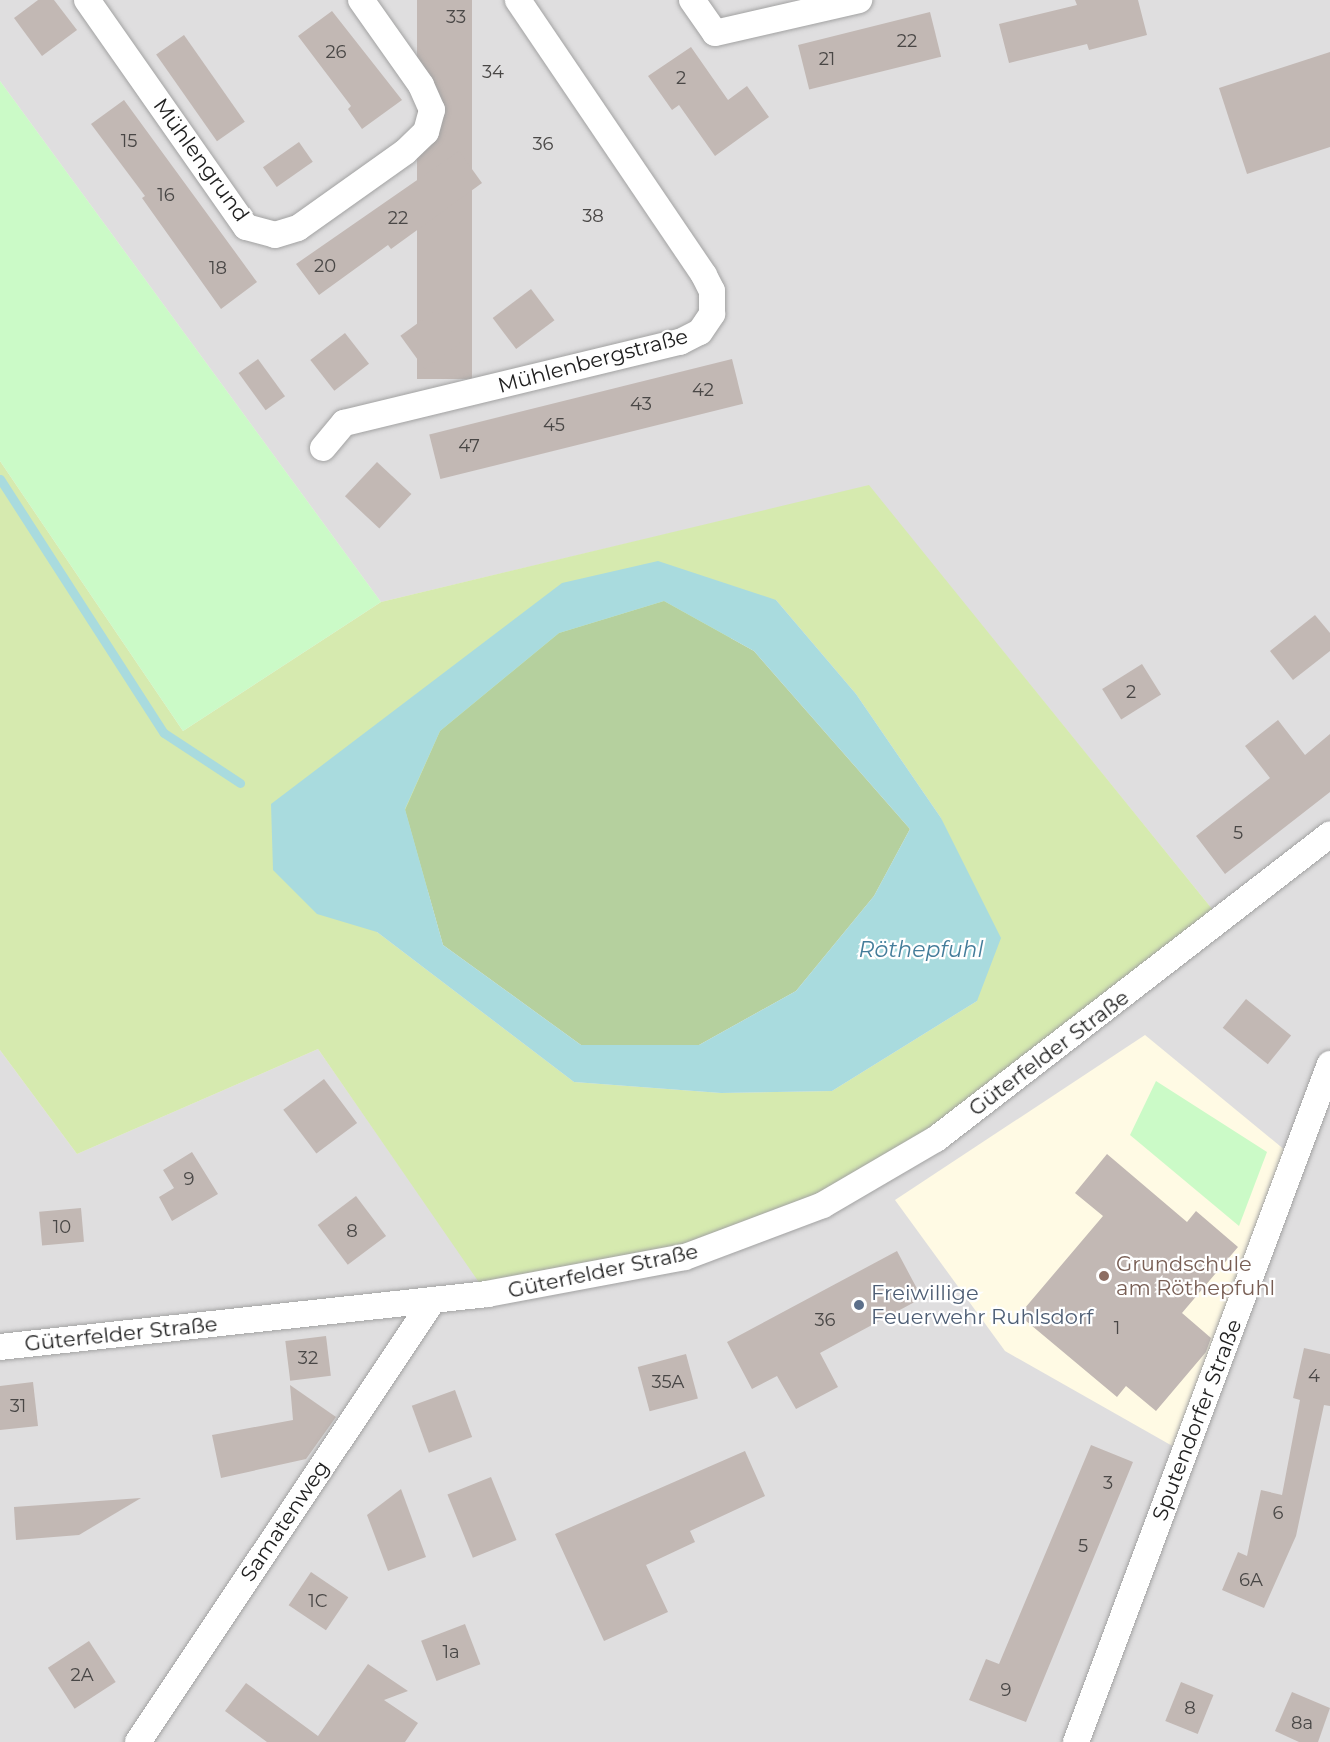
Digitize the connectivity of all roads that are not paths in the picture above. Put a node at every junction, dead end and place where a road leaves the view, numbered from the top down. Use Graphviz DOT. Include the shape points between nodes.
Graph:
graph roads {
  1 [pos="87,0"];
  2 [pos="361,0"];
  3 [pos="518,0"];
  4 [pos="692,0"];
  5 [pos="860,0"];
  6 [pos="322,448"];
  7 [pos="1330,834"];
  8 [pos="1330,1064"];
  9 [pos="433,1300"];
  10 [pos="0,1347"];
  11 [pos="138,1742"];
  12 [pos="1076,1742"];
  1 -- 2 [label="street, Mühlengrund" via="246,227 275,235 298,228 405,152 426,132 432,110 421,86"];
  3 -- 6 [label="street, Mühlenbergstraße" via="705,275 712,291 712,314 700,332 680,342 344,423"];
  4 -- 5 [label="street" via="715,33"];
  7 -- 9 [label="street, Güterfelder Straße" via="946,1132 823,1205 685,1257 488,1294"];
  8 -- 12 [label="street, Sputendorfer Straße"];
  9 -- 10 [label="street, Güterfelder Straße"];
  9 -- 11 [label="street, Samatenweg"];
}
